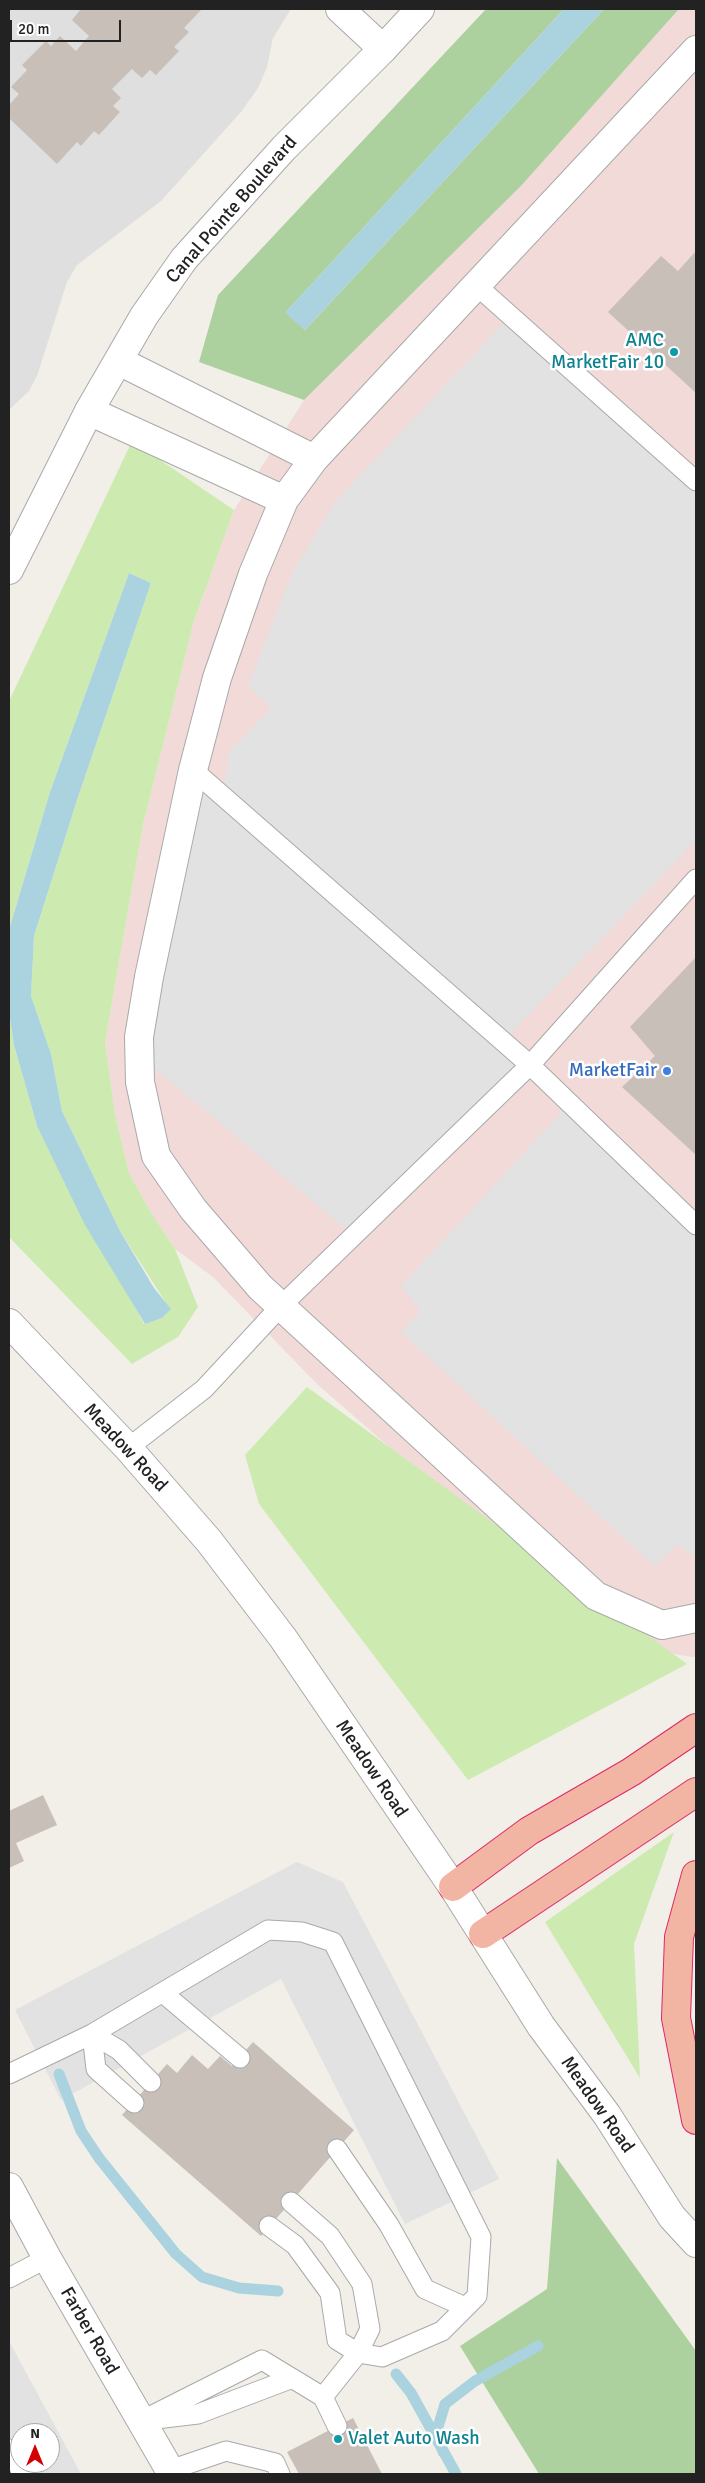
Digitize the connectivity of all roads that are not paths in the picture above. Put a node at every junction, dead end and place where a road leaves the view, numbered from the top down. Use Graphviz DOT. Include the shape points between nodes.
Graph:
graph roads {
  1 [pos="340,9"];
  2 [pos="420,9"];
  3 [pos="383,49"];
  4 [pos="696,50"];
  5 [pos="476,285"];
  6 [pos="119,361"];
  7 [pos="89,411"];
  8 [pos="314,459"];
  9 [pos="696,481"];
  10 [pos="284,500"];
  11 [pos="9,570"];
  12 [pos="193,770"];
  13 [pos="696,879"];
  14 [pos="530,1065"];
  15 [pos="696,1225"];
  16 [pos="280,1306"];
  17 [pos="9,1323"];
  18 [pos="128,1448"];
  19 [pos="696,1618"];
  20 [pos="696,1728"];
  21 [pos="696,1792"];
  22 [pos="696,1875"];
  23 [pos="453,1887"];
  24 [pos="483,1934"];
  25 [pos="162,1994"];
  26 [pos="92,2034"];
  27 [pos="240,2058"];
  28 [pos="9,2074"];
  29 [pos="151,2082"];
  30 [pos="134,2103"];
  31 [pos="696,2120"];
  32 [pos="337,2149"];
  33 [pos="9,2187"];
  34 [pos="291,2202"];
  35 [pos="269,2226"];
  36 [pos="696,2243"];
  37 [pos="47,2258"];
  38 [pos="9,2278"];
  39 [pos="465,2307"];
  40 [pos="358,2353"];
  41 [pos="290,2379"];
  42 [pos="323,2398"];
  43 [pos="141,2421"];
  44 [pos="337,2426"];
  45 [pos="9,2449"];
  46 [pos="171,2472"];
  47 [pos="23,2474"];
  48 [pos="280,2474"];
  1 -- 3 [label="street"];
  2 -- 3 [label="street, Canal Pointe Boulevard"];
  3 -- 6 [label="street, Canal Pointe Boulevard" via="284,148 184,259 144,316"];
  4 -- 5 [label="street"];
  5 -- 8 [label="street"];
  5 -- 9 [label="lane"];
  6 -- 7 [label="street, Canal Pointe Boulevard"];
  6 -- 8 [label="street"];
  7 -- 10 [label="street"];
  7 -- 11 [label="street, Canal Pointe Boulevard"];
  8 -- 10 [label="street"];
  10 -- 12 [label="street" via="253,574 217,678"];
  12 -- 14 [label="lane"];
  12 -- 16 [label="street" via="147,984 139,1037 140,1082 156,1156 193,1209"];
  13 -- 14 [label="lane"];
  14 -- 15 [label="lane"];
  14 -- 16 [label="lane"];
  16 -- 18 [label="lane" via="204,1389"];
  16 -- 19 [label="street" via="596,1596 662,1625"];
  17 -- 18 [label="street, Meadow Road"];
  18 -- 23 [label="street, Meadow Road" via="209,1541 283,1638"];
  20 -- 23 [label="highway" via="631,1772 529,1831"];
  21 -- 24 [label="highway"];
  22 -- 31 [label="highway" via="679,1937 676,2018"];
  23 -- 24 [label="street, Meadow Road"];
  24 -- 36 [label="street, Meadow Road" via="541,2026 607,2115 672,2217"];
  25 -- 26 [label="lane"];
  25 -- 27 [label="lane"];
  25 -- 39 [label="lane" via="268,1930 302,1932 333,1942 481,2237 476,2296"];
  26 -- 28 [label="lane"];
  26 -- 29 [label="lane" via="119,2050"];
  26 -- 30 [label="lane" via="96,2069"];
  32 -- 39 [label="lane" via="389,2225 425,2289"];
  33 -- 37 [label="street, Farber Road"];
  34 -- 40 [label="lane" via="330,2236 362,2284 370,2329"];
  35 -- 40 [label="lane" via="295,2246 330,2293 337,2340"];
  37 -- 38 [label="lane"];
  37 -- 43 [label="street, Farber Road"];
  39 -- 40 [label="lane" via="442,2331 382,2357"];
  40 -- 42 [label="lane"];
  41 -- 42 [label="lane"];
  41 -- 43 [label="lane" via="198,2414"];
  41 -- 43 [label="lane" via="262,2360"];
  42 -- 44 [label="lane"];
  43 -- 46 [label="street, Farber Road"];
  45 -- 47 [label="lane"];
  46 -- 48 [label="lane" via="226,2451 275,2463"];
}
